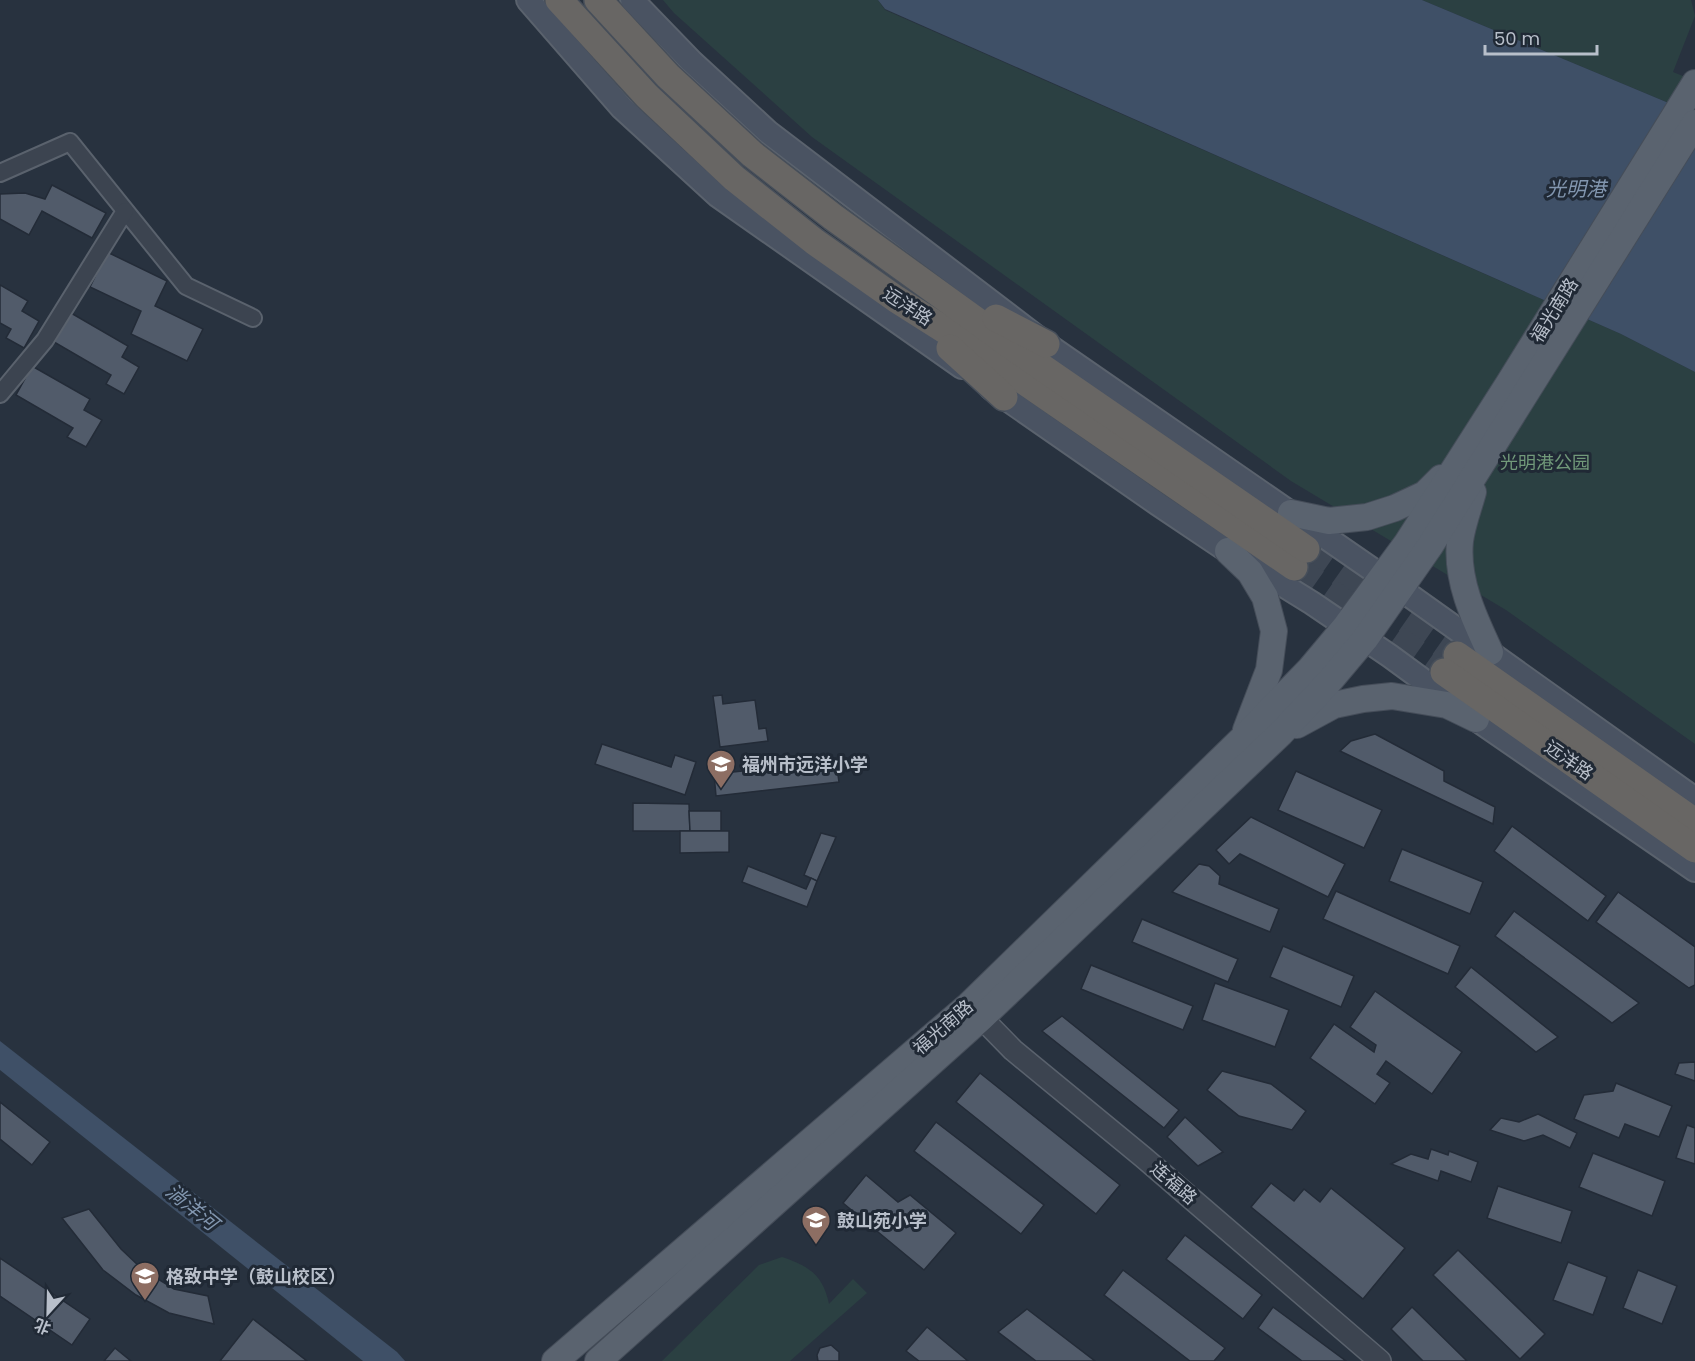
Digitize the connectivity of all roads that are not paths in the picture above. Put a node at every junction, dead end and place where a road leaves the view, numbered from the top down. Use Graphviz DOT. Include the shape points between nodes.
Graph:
graph roads {
  1 [pos="528,0"];
  2 [pos="559,0"];
  3 [pos="598,0"];
  4 [pos="632,0"];
  5 [pos="1695,83"];
  6 [pos="1695,123"];
  7 [pos="0,173"];
  8 [pos="125,211"];
  9 [pos="913,273"];
  10 [pos="896,299"];
  11 [pos="253,318"];
  12 [pos="1046,344"];
  13 [pos="1518,387"];
  14 [pos="0,394"];
  15 [pos="1004,397"];
  16 [pos="1470,464"];
  17 [pos="1291,513"];
  18 [pos="1228,551"];
  19 [pos="1391,583"];
  20 [pos="1355,632"];
  21 [pos="1490,652"];
  22 [pos="1319,676"];
  23 [pos="1476,718"];
  24 [pos="1281,733"];
  25 [pos="1243,738"];
  26 [pos="1695,799"];
  27 [pos="1695,822"];
  28 [pos="1695,849"];
  29 [pos="1695,870"];
  30 [pos="975,1011"];
  31 [pos="555,1361"];
  32 [pos="598,1361"];
  33 [pos="1380,1361"];
  1 -- 15 [label="main road" via="622,108 717,195"];
  2 -- 10 [label="highway, 远洋路" via="647,96 734,178"];
  3 -- 9 [label="highway, 远洋路" via="668,76 752,154"];
  4 -- 12 [label="main road" via="768,132"];
  5 -- 13 [label="main road, 福光南路"];
  6 -- 13 [label="main road, 福光南路"];
  7 -- 8 [label="street" via="70,142"];
  8 -- 11 [label="street" via="186,286"];
  8 -- 14 [label="street" via="45,339"];
  9 -- 10 [label="highway, 远洋路" via="1300,558"];
  9 -- 12 [label="highway"];
  10 -- 15 [label="highway"];
  12 -- 17 [label="main road"];
  13 -- 16 [label="main road, 福光南路"];
  15 -- 18 [label="main road"];
  16 -- 17 [label="main road" via="1425,494 1377,514 1329,521"];
  16 -- 19 [label="main road, 福光南路"];
  16 -- 21 [label="main road" via="1460,541 1462,574 1471,611"];
  17 -- 19 [label="main road"];
  18 -- 20 [label="main road"];
  18 -- 25 [label="main road" via="1250,572 1265,597 1274,631 1269,670"];
  19 -- 20 [label="main road, 福光南路"];
  19 -- 21 [label="main road"];
  20 -- 22 [label="main road, 福光南路"];
  20 -- 23 [label="main road"];
  21 -- 26 [label="main road"];
  22 -- 24 [label="main road, 福光南路"];
  22 -- 25 [label="main road, 福光南路"];
  23 -- 24 [label="main road" via="1447,705 1392,696 1334,705"];
  23 -- 29 [label="main road"];
  24 -- 30 [label="main road, 福光南路"];
  25 -- 30 [label="main road, 福光南路"];
  27 -- 28 [label="highway, 远洋路" via="1450,663"];
  30 -- 31 [label="main road, 福光南路"];
  30 -- 32 [label="main road, 福光南路"];
  30 -- 33 [label="street, 连福路" via="1013,1050"];
}
